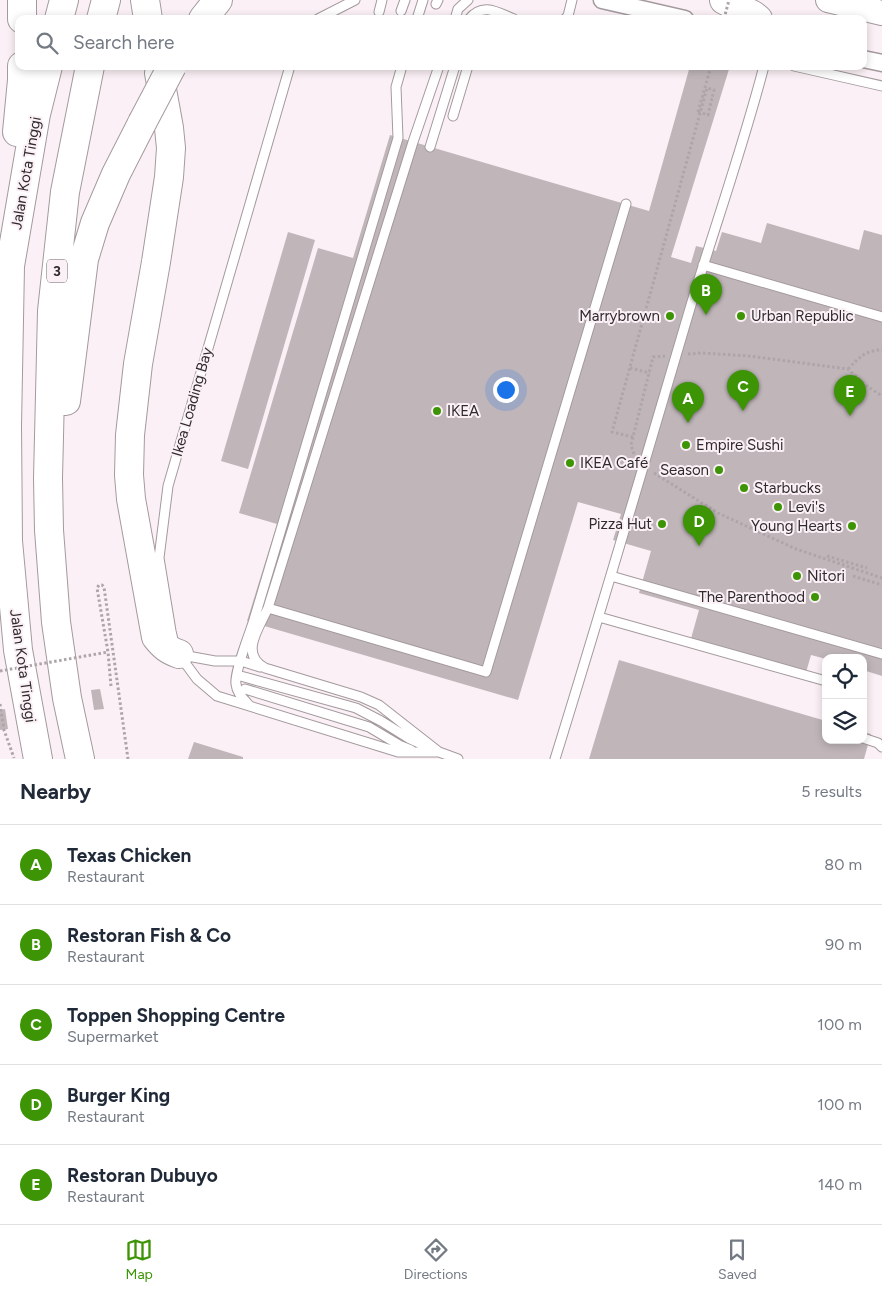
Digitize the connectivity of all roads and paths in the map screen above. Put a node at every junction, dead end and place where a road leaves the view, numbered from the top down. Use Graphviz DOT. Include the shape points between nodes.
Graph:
graph roads {
  1 [pos="22,0"];
  2 [pos="64,0"];
  3 [pos="106,0"];
  4 [pos="144,0"];
  5 [pos="355,0"];
  6 [pos="382,0"];
  7 [pos="405,0"];
  8 [pos="423,0"];
  9 [pos="468,0"];
  10 [pos="572,0"];
  11 [pos="602,0"];
  12 [pos="724,0"];
  13 [pos="730,0"];
  14 [pos="828,0"];
  15 [pos="401,11"];
  16 [pos="379,12"];
  17 [pos="882,13"];
  18 [pos="22,15"];
  19 [pos="60,15"];
  20 [pos="102,15"];
  21 [pos="147,15"];
  22 [pos="326,15"];
  23 [pos="418,15"];
  24 [pos="456,15"];
  25 [pos="473,15"];
  26 [pos="504,15"];
  27 [pos="568,15"];
  28 [pos="669,15"];
  29 [pos="725,15"];
  30 [pos="754,15"];
  31 [pos="867,60"];
  32 [pos="882,63"];
  33 [pos="22,70"];
  34 [pos="47,70"];
  35 [pos="89,70"];
  36 [pos="159,70"];
  37 [pos="170,70"];
  38 [pos="289,70"];
  39 [pos="401,70"];
  40 [pos="438,70"];
  41 [pos="454,70"];
  42 [pos="467,70"];
  43 [pos="710,70"];
  44 [pos="763,70"];
  45 [pos="812,70"];
  46 [pos="882,86"];
  47 [pos="700,113"];
  48 [pos="700,113"];
  49 [pos="700,113"];
  50 [pos="700,113"];
  51 [pos="453,116"];
  52 [pos="430,147"];
  53 [pos="626,204"];
  54 [pos="703,265"];
  55 [pos="10,266"];
  56 [pos="882,317"];
  57 [pos="882,350"];
  58 [pos="683,355"];
  59 [pos="673,356"];
  60 [pos="630,367"];
  61 [pos="848,369"];
  62 [pos="650,373"];
  63 [pos="882,396"];
  64 [pos="633,437"];
  65 [pos="635,454"];
  66 [pos="646,468"];
  67 [pos="48,478"];
  68 [pos="827,556"];
  69 [pos="867,568"];
  70 [pos="611,576"];
  71 [pos="854,576"];
  72 [pos="882,578"];
  73 [pos="882,585"];
  74 [pos="268,608"];
  75 [pos="599,617"];
  76 [pos="175,642"];
  77 [pos="108,652"];
  78 [pos="882,654"];
  79 [pos="241,662"];
  80 [pos="266,668"];
  81 [pos="0,670"];
  82 [pos="237,675"];
  83 [pos="822,680"];
  84 [pos="111,686"];
  85 [pos="245,689"];
  86 [pos="0,704"];
  87 [pos="250,706"];
  88 [pos="867,739"];
  89 [pos="882,747"];
  90 [pos="419,752"];
  91 [pos="439,752"];
  92 [pos="14,759"];
  93 [pos="38,759"];
  94 [pos="80,759"];
  95 [pos="128,759"];
  96 [pos="458,759"];
  97 [pos="555,759"];
  1 -- 18 [label="highway"];
  2 -- 19 [label="highway"];
  3 -- 20 [label="highway"];
  4 -- 21 [label="highway"];
  5 -- 22 [label="lane"];
  6 -- 16 [label="lane"];
  7 -- 15 [label="lane"];
  8 -- 23 [label="lane"];
  9 -- 24 [label="lane"];
  10 -- 27 [label="lane"];
  11 -- 28 [label="street"];
  12 -- 30 [label="highway"];
  13 -- 29 [label="path, bridge"];
  14 -- 17 [label="main road"];
  25 -- 26 [label="lane" via="488,9"];
  31 -- 32 [label="street"];
  33 -- 55 [label="highway" via="11,186"];
  34 -- 55 [label="highway, Jalan Kota Tinggi" via="36,114"];
  35 -- 67 [label="highway, 3" via="65,192 52,311"];
  36 -- 76 [label="highway" via="171,148 169,178 138,364 129,475 156,637 168,650"];
  37 -- 67 [label="highway, bridge" via="116,174 84,259 62,427"];
  38 -- 76 [label="lane, Ikea Loading Bay" via="168,486 159,558"];
  39 -- 79 [label="lane" via="396,87 398,138"];
  40 -- 74 [label="lane"];
  41 -- 52 [label="lane"];
  42 -- 51 [label="lane"];
  43 -- 47 [label="path, bridge"];
  44 -- 54 [label="lane"];
  45 -- 46 [label="lane"];
  48 -- 49 [label="path, bridge" via="708,115 714,90 707,88"];
  50 -- 60 [label="path, bridge"];
  53 -- 74 [label="lane" via="486,672"];
  54 -- 56 [label="lane"];
  54 -- 70 [label="lane"];
  55 -- 93 [label="highway, Jalan Kota Tinggi" via="6,426 8,541 18,650"];
  57 -- 61 [label="path" via="862,355"];
  58 -- 61 [label="path" via="749,356"];
  59 -- 62 [label="path" via="653,357"];
  60 -- 62 [label="path"];
  60 -- 64 [label="path" via="612,432"];
  61 -- 63 [label="path"];
  62 -- 64 [label="path"];
  64 -- 65 [label="path" via="631,445"];
  66 -- 72 [label="path" via="718,513 796,549"];
  67 -- 94 [label="highway, 3" via="56,622"];
  68 -- 69 [label="path"];
  70 -- 75 [label="lane"];
  70 -- 78 [label="lane"];
  71 -- 73 [label="path"];
  74 -- 80 [label="lane" via="252,645 254,659"];
  75 -- 83 [label="lane"];
  75 -- 97 [label="lane"];
  76 -- 79 [label="lane" via="215,661"];
  76 -- 87 [label="lane, Ikea Loading Bay" via="184,663 211,692"];
  77 -- 81 [label="path, bridge"];
  77 -- 84 [label="path"];
  77 -- 95 [label="path" via="97,588 102,585"];
  79 -- 80 [label="lane"];
  79 -- 82 [label="lane"];
  80 -- 91 [label="lane" via="379,705"];
  82 -- 87 [label="lane" via="235,682 239,694"];
  82 -- 91 [label="lane" via="356,708"];
  85 -- 90 [label="lane" via="369,727 401,746"];
  86 -- 92 [label="path" via="4,730"];
  87 -- 90 [label="lane, Ikea Loading Bay" via="398,752"];
  88 -- 89 [label="lane"];
  90 -- 91 [label="lane, Ikea Loading Bay"];
  91 -- 96 [label="lane"];
}
